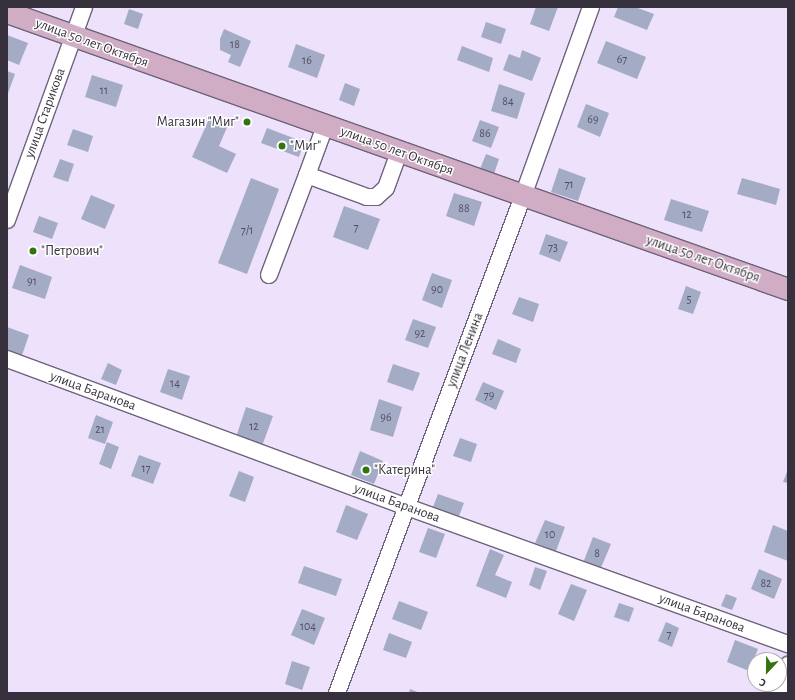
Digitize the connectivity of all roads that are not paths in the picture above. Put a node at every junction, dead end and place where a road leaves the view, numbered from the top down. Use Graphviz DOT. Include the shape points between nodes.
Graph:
graph roads {
  1 [pos="84,7"];
  2 [pos="591,7"];
  3 [pos="7,12"];
  4 [pos="72,36"];
  5 [pos="325,126"];
  6 [pos="399,152"];
  7 [pos="307,175"];
  8 [pos="523,196"];
  9 [pos="7,220"];
  10 [pos="269,275"];
  11 [pos="788,289"];
  12 [pos="7,359"];
  13 [pos="407,507"];
  14 [pos="788,644"];
  15 [pos="788,665"];
  16 [pos="337,693"];
  17 [pos="778,693"];
  1 -- 4 [label="street, улица Старикова"];
  2 -- 8 [label="street, улица Ленина"];
  3 -- 4 [label="main road, улица 50 лет Октября"];
  4 -- 5 [label="main road, улица 50 лет Октября"];
  4 -- 9 [label="street, улица Старикова"];
  5 -- 6 [label="main road, улица 50 лет Октября"];
  5 -- 7 [label="street"];
  6 -- 7 [label="street" via="386,188 376,197 367,197"];
  6 -- 8 [label="main road, улица 50 лет Октября"];
  7 -- 10 [label="street"];
  8 -- 11 [label="main road, улица 50 лет Октября"];
  8 -- 13 [label="street, улица Ленина"];
  12 -- 13 [label="street, улица Баранова"];
  13 -- 14 [label="street, улица Баранова"];
  13 -- 16 [label="street, улица Ленина"];
  15 -- 17 [label="street"];
}
